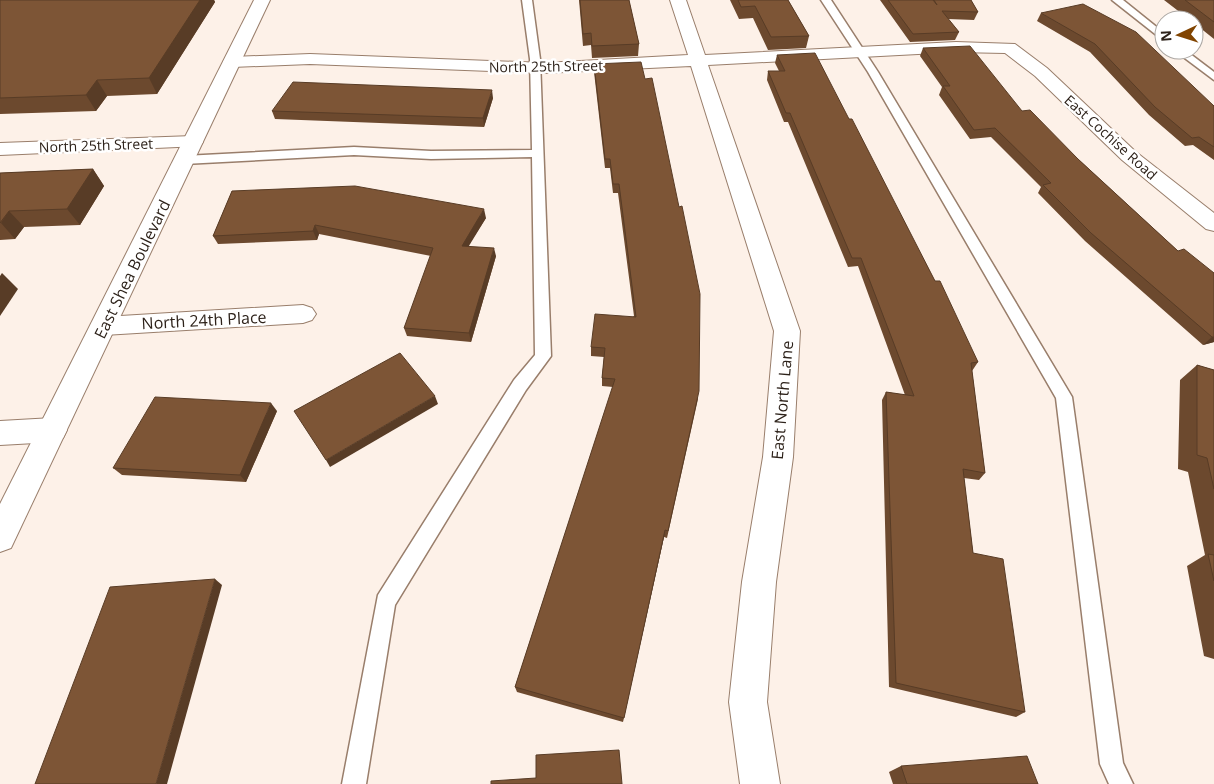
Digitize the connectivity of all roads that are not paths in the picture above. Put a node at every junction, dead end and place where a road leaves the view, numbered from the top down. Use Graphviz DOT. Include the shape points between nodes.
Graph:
graph roads {
  1 [pos="262,0"];
  2 [pos="527,0"];
  3 [pos="678,0"];
  4 [pos="826,0"];
  5 [pos="1117,0"];
  6 [pos="1154,30"];
  7 [pos="1009,48"];
  8 [pos="860,52"];
  9 [pos="1192,60"];
  10 [pos="699,61"];
  11 [pos="232,62"];
  12 [pos="534,68"];
  13 [pos="1214,77"];
  14 [pos="0,148"];
  15 [pos="189,151"];
  16 [pos="536,153"];
  17 [pos="1214,224"];
  18 [pos="303,314"];
  19 [pos="104,326"];
  20 [pos="53,430"];
  21 [pos="0,433"];
  22 [pos="0,537"];
  23 [pos="354,784"];
  24 [pos="760,784"];
  25 [pos="1121,784"];
  1 -- 11 [label="street, East Shea Boulevard"];
  2 -- 12 [label="lane"];
  3 -- 10 [label="street, East North Lane"];
  4 -- 8 [label="lane"];
  5 -- 6 [label="lane"];
  7 -- 8 [label="street, North 25th Street"];
  7 -- 17 [label="street, East Cochise Road" via="1041,72 1129,156"];
  8 -- 10 [label="street, North 25th Street"];
  8 -- 25 [label="lane" via="1064,397 1112,764"];
  9 -- 13 [label="lane"];
  10 -- 12 [label="street, North 25th Street"];
  10 -- 24 [label="street, East North Lane" via="787,331 778,457 759,582 748,702"];
  11 -- 12 [label="street, North 25th Street" via="310,59"];
  11 -- 15 [label="street, East Shea Boulevard"];
  12 -- 16 [label="lane"];
  14 -- 15 [label="street, North 25th Street"];
  15 -- 16 [label="lane" via="354,151 431,155"];
  15 -- 19 [label="street, East Shea Boulevard"];
  16 -- 23 [label="lane" via="543,356 520,384 385,602"];
  18 -- 19 [label="street, North 24th Place"];
  19 -- 20 [label="street, East Shea Boulevard"];
  20 -- 21 [label="street"];
  20 -- 22 [label="street, East Shea Boulevard"];
}
